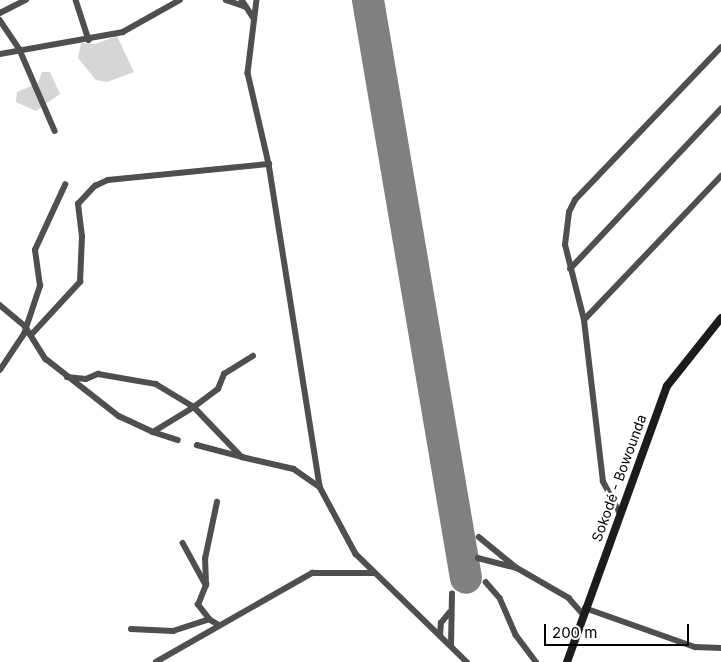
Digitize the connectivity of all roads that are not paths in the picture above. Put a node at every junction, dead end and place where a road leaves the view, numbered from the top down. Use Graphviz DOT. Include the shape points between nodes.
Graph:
graph roads {
  1 [pos="26,0"];
  2 [pos="76,0"];
  3 [pos="180,0"];
  4 [pos="226,0"];
  5 [pos="242,0"];
  6 [pos="257,0"];
  7 [pos="246,7"];
  8 [pos="0,13"];
  9 [pos="253,17"];
  10 [pos="0,20"];
  11 [pos="89,40"];
  12 [pos="721,47"];
  13 [pos="20,50"];
  14 [pos="0,54"];
  15 [pos="721,109"];
  16 [pos="55,131"];
  17 [pos="268,164"];
  18 [pos="721,176"];
  19 [pos="65,185"];
  20 [pos="570,269"];
  21 [pos="0,305"];
  22 [pos="721,318"];
  23 [pos="584,320"];
  24 [pos="25,326"];
  25 [pos="32,334"];
  26 [pos="253,356"];
  27 [pos="0,370"];
  28 [pos="68,377"];
  29 [pos="194,407"];
  30 [pos="153,432"];
  31 [pos="178,440"];
  32 [pos="197,445"];
  33 [pos="242,457"];
  34 [pos="320,486"];
  35 [pos="217,502"];
  36 [pos="619,512"];
  37 [pos="479,537"];
  38 [pos="183,543"];
  39 [pos="478,558"];
  40 [pos="517,568"];
  41 [pos="373,573"];
  42 [pos="486,582"];
  43 [pos="206,585"];
  44 [pos="452,594"];
  45 [pos="584,611"];
  46 [pos="449,613"];
  47 [pos="209,619"];
  48 [pos="219,625"];
  49 [pos="131,629"];
  50 [pos="440,636"];
  51 [pos="451,646"];
  52 [pos="721,648"];
  53 [pos="156,662"];
  54 [pos="467,662"];
  55 [pos="536,662"];
  56 [pos="567,662"];
  1 -- 8 [label="street"];
  2 -- 11 [label="street"];
  3 -- 11 [label="street" via="123,32"];
  4 -- 7 [label="street"];
  5 -- 7 [label="street"];
  6 -- 9 [label="street"];
  7 -- 9 [label="street"];
  9 -- 17 [label="street" via="248,73"];
  10 -- 13 [label="street"];
  11 -- 13 [label="street"];
  12 -- 20 [label="street" via="575,200 565,245"];
  13 -- 14 [label="street"];
  13 -- 16 [label="street"];
  15 -- 20 [label="street"];
  17 -- 25 [label="street" via="108,180 94,186 78,204 82,237 80,282"];
  17 -- 34 [label="street"];
  18 -- 23 [label="street"];
  19 -- 24 [label="street" via="38,238 40,286"];
  20 -- 23 [label="street"];
  21 -- 24 [label="street"];
  22 -- 36 [label="main road, Sokodé - Bowounda" via="666,386"];
  23 -- 36 [label="street" via="603,482"];
  24 -- 25 [label="street"];
  24 -- 27 [label="street" via="18,345"];
  25 -- 28 [label="street" via="46,359"];
  26 -- 29 [label="street" via="224,374 218,389"];
  28 -- 29 [label="street" via="86,379 98,374 156,384"];
  28 -- 30 [label="street" via="119,416"];
  29 -- 30 [label="street"];
  29 -- 33 [label="street"];
  30 -- 31 [label="street"];
  32 -- 33 [label="street"];
  33 -- 34 [label="street" via="294,470"];
  34 -- 41 [label="street" via="335,522"];
  35 -- 43 [label="street" via="205,559"];
  36 -- 45 [label="main road, Sokodé - Bowounda"];
  37 -- 40 [label="street"];
  38 -- 43 [label="street"];
  39 -- 40 [label="street"];
  40 -- 45 [label="street" via="569,598"];
  41 -- 48 [label="street" via="312,573"];
  41 -- 50 [label="street"];
  42 -- 55 [label="street" via="500,598 516,635"];
  43 -- 47 [label="street" via="198,606"];
  44 -- 46 [label="street"];
  45 -- 52 [label="street" via="695,647"];
  45 -- 56 [label="main road, Sokodé - Bowounda"];
  46 -- 50 [label="street" via="441,623"];
  46 -- 51 [label="street"];
  47 -- 48 [label="street"];
  47 -- 49 [label="street" via="173,631"];
  48 -- 53 [label="street"];
  50 -- 51 [label="street"];
  51 -- 54 [label="street"];
}
